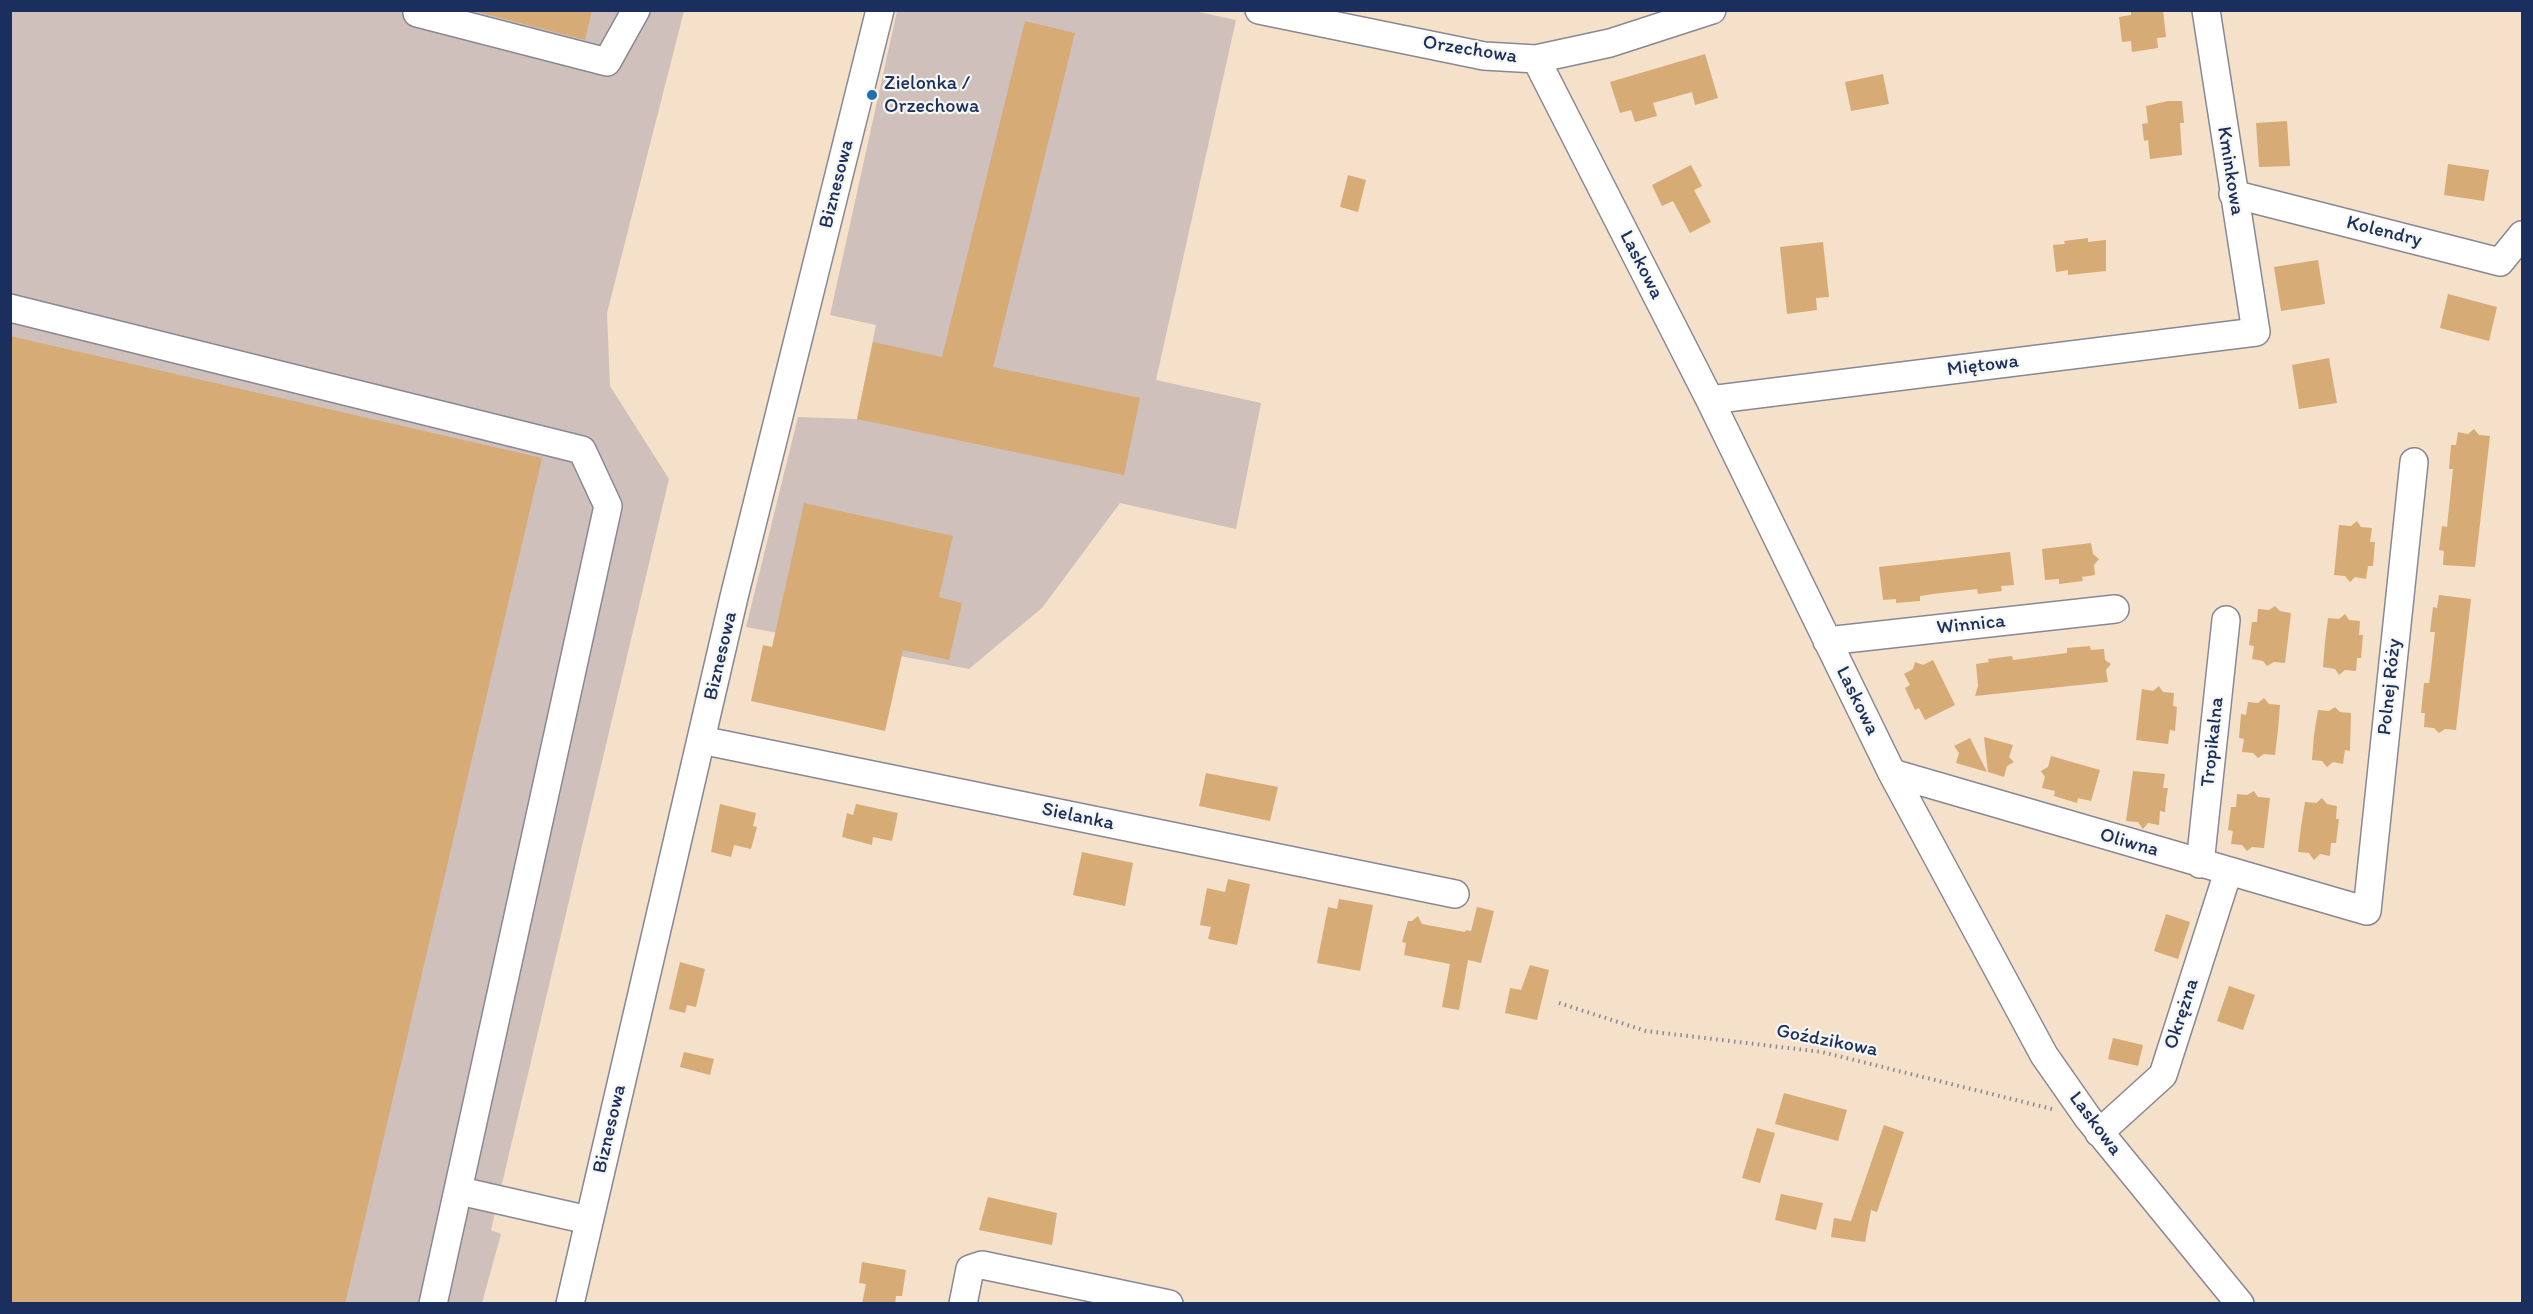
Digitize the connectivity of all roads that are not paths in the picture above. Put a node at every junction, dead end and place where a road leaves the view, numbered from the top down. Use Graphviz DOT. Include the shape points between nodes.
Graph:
graph roads {
  1 [pos="636,10"];
  2 [pos="880,10"];
  3 [pos="1259,10"];
  4 [pos="1712,10"];
  5 [pos="2206,10"];
  6 [pos="413,12"];
  7 [pos="1536,59"];
  8 [pos="2233,194"];
  9 [pos="2523,235"];
  10 [pos="10,308"];
  11 [pos="2256,332"];
  12 [pos="1710,400"];
  13 [pos="2414,462"];
  14 [pos="2115,609"];
  15 [pos="2226,620"];
  16 [pos="1827,641"];
  17 [pos="701,740"];
  18 [pos="1892,773"];
  19 [pos="2200,864"];
  20 [pos="2228,872"];
  21 [pos="1455,894"];
  22 [pos="2367,911"];
  23 [pos="2094,1125"];
  24 [pos="460,1191"];
  25 [pos="588,1220"];
  26 [pos="434,1304"];
  27 [pos="570,1304"];
  28 [pos="963,1304"];
  29 [pos="1169,1304"];
  30 [pos="2240,1304"];
  1 -- 6 [label="street" via="607,62"];
  2 -- 17 [label="street, Biznesowa"];
  3 -- 7 [label="street, Orzechowa" via="1484,56"];
  4 -- 7 [label="street, Orzechowa" via="1610,43"];
  5 -- 8 [label="street, Kminkowa"];
  7 -- 12 [label="street, Laskowa"];
  8 -- 9 [label="street, Kolendry" via="2500,262"];
  8 -- 11 [label="street, Kminkowa"];
  10 -- 24 [label="street" via="582,450 608,506"];
  11 -- 12 [label="street, Miętowa"];
  12 -- 16 [label="street, Laskowa"];
  13 -- 22 [label="street, Polnej Róży"];
  14 -- 16 [label="street, Winnica"];
  15 -- 19 [label="street, Tropikalna"];
  16 -- 18 [label="street, Laskowa"];
  17 -- 21 [label="street, Sielanka"];
  17 -- 25 [label="street, Biznesowa"];
  18 -- 19 [label="street, Oliwna"];
  18 -- 23 [label="street, Laskowa" via="2044,1055"];
  19 -- 20 [label="street, Oliwna"];
  20 -- 22 [label="street, Oliwna"];
  20 -- 23 [label="street, Okrężna" via="2163,1075"];
  23 -- 30 [label="street, Laskowa"];
  24 -- 25 [label="street"];
  24 -- 26 [label="street"];
  25 -- 27 [label="street, Biznesowa"];
  28 -- 29 [label="street" via="970,1269 982,1265"];
}
